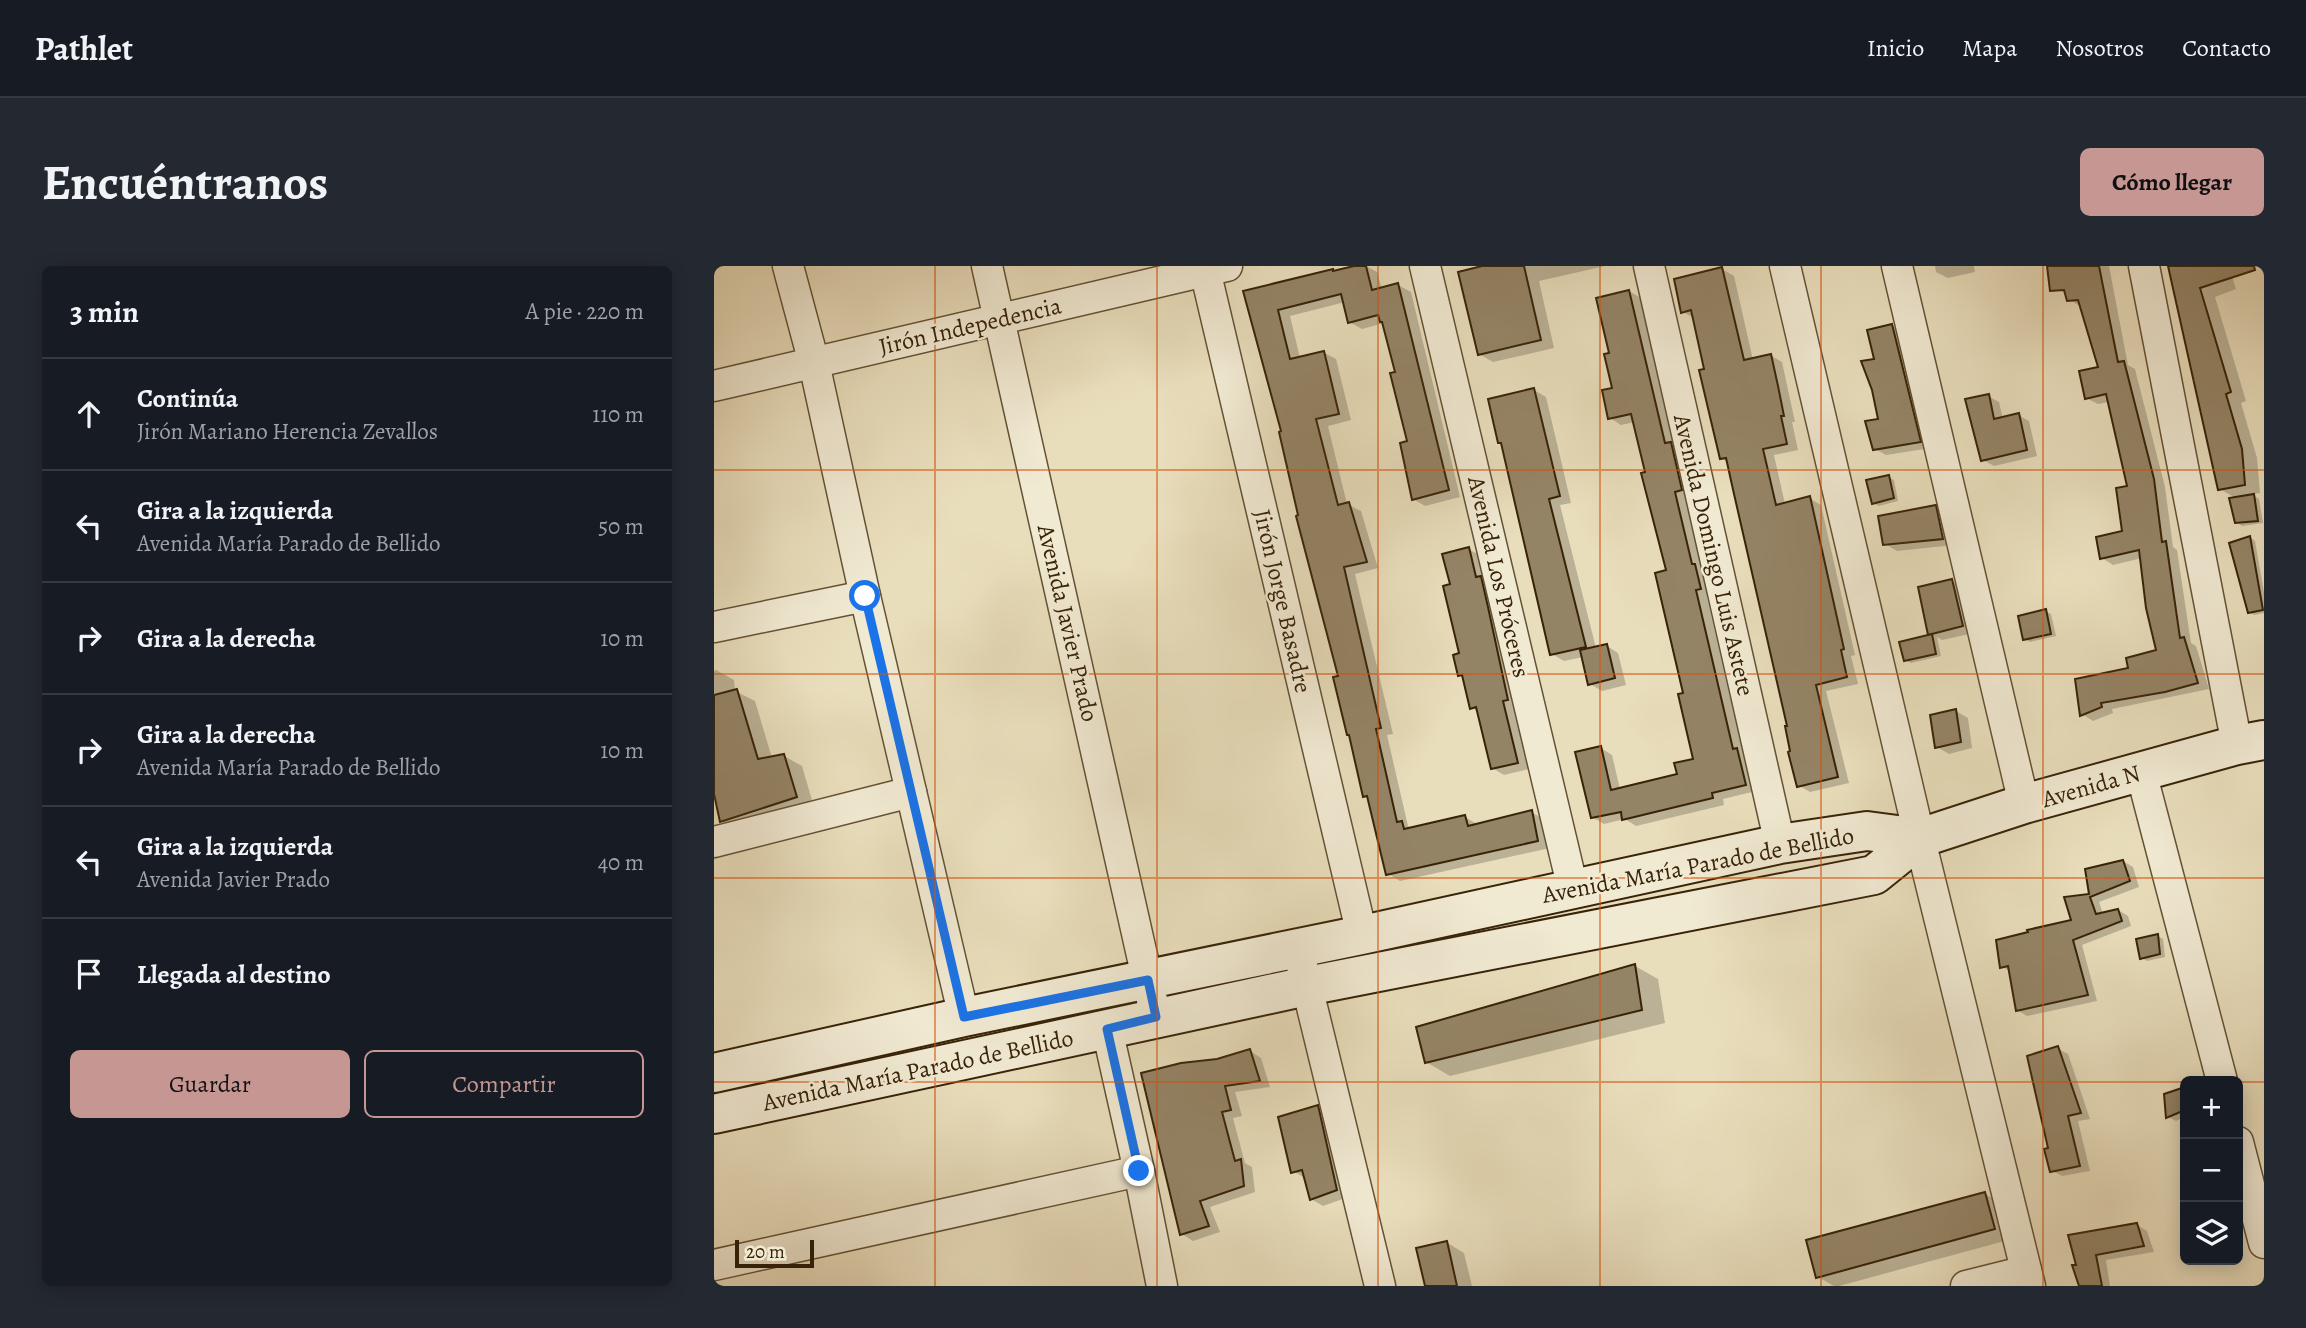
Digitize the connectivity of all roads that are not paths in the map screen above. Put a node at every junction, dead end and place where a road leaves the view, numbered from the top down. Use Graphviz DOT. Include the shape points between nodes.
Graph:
graph roads {
  1 [pos="788,266"];
  2 [pos="987,266"];
  3 [pos="1425,266"];
  4 [pos="1649,266"];
  5 [pos="1785,266"];
  6 [pos="1897,266"];
  7 [pos="2144,266"];
  8 [pos="1212,268"];
  9 [pos="1000,319"];
  10 [pos="814,363"];
  11 [pos="714,386"];
  12 [pos="865,596"];
  13 [pos="714,627"];
  14 [pos="2250,742"];
  15 [pos="2141,772"];
  16 [pos="911,792"];
  17 [pos="2024,804"];
  18 [pos="1920,838"];
  19 [pos="714,842"];
  20 [pos="1780,844"];
  21 [pos="1573,889"];
  22 [pos="1362,935"];
  23 [pos="1297,949"];
  24 [pos="1148,980"];
  25 [pos="1307,986"];
  26 [pos="964,1017"];
  27 [pos="1156,1017"];
  28 [pos="1107,1029"];
  29 [pos="714,1073"];
  30 [pos="2221,1076"];
  31 [pos="714,1114"];
  32 [pos="2243,1161"];
  33 [pos="1139,1171"];
  34 [pos="2264,1243"];
  35 [pos="714,1265"];
  36 [pos="2028,1278"];
  37 [pos="1163,1286"];
  38 [pos="1380,1286"];
  39 [pos="1966,1286"];
  1 -- 10 [label="street"];
  2 -- 9 [label="street, Avenida Javier Prado"];
  3 -- 21 [label="street, Avenida Los Próceres"];
  4 -- 20 [label="street, Avenida Domingo Luis Astete"];
  5 -- 18 [label="street"];
  6 -- 17 [label="street"];
  7 -- 14 [label="street"];
  8 -- 9 [label="street, Jirón Indepedencia"];
  8 -- 22 [label="street, Jirón Jorge Basadre"];
  9 -- 10 [label="street, Jirón Indepedencia"];
  9 -- 24 [label="street, Avenida Javier Prado"];
  10 -- 11 [label="street, Jirón Indepedencia"];
  10 -- 12 [label="street"];
  12 -- 13 [label="street"];
  12 -- 16 [label="street"];
  14 -- 15 [label="street, Avenida N"];
  15 -- 17 [label="street, Avenida N"];
  15 -- 30 [label="street"];
  16 -- 19 [label="street"];
  16 -- 26 [label="street"];
  17 -- 18 [label="street, Avenida N"];
  18 -- 20 [label="street, Avenida María Parado de Bellido" via="1867,831"];
  18 -- 25 [label="street, Avenida María Parado de Bellido" via="1874,875"];
  18 -- 36 [label="street"];
  20 -- 21 [label="street, Avenida María Parado de Bellido"];
  21 -- 22 [label="street, Avenida María Parado de Bellido"];
  22 -- 23 [label="street, Avenida María Parado de Bellido"];
  23 -- 24 [label="street, Avenida María Parado de Bellido"];
  23 -- 25 [label="street"];
  24 -- 26 [label="street, Avenida María Parado de Bellido"];
  24 -- 27 [label="street, Avenida Javier Prado"];
  25 -- 27 [label="street, Avenida María Parado de Bellido"];
  25 -- 38 [label="street"];
  26 -- 29 [label="street, Avenida María Parado de Bellido"];
  27 -- 28 [label="street, Avenida María Parado de Bellido"];
  28 -- 31 [label="street, Avenida María Parado de Bellido"];
  28 -- 33 [label="street"];
  32 -- 34 [label="street"];
  33 -- 35 [label="street"];
  33 -- 37 [label="street"];
  36 -- 39 [label="street"];
}
